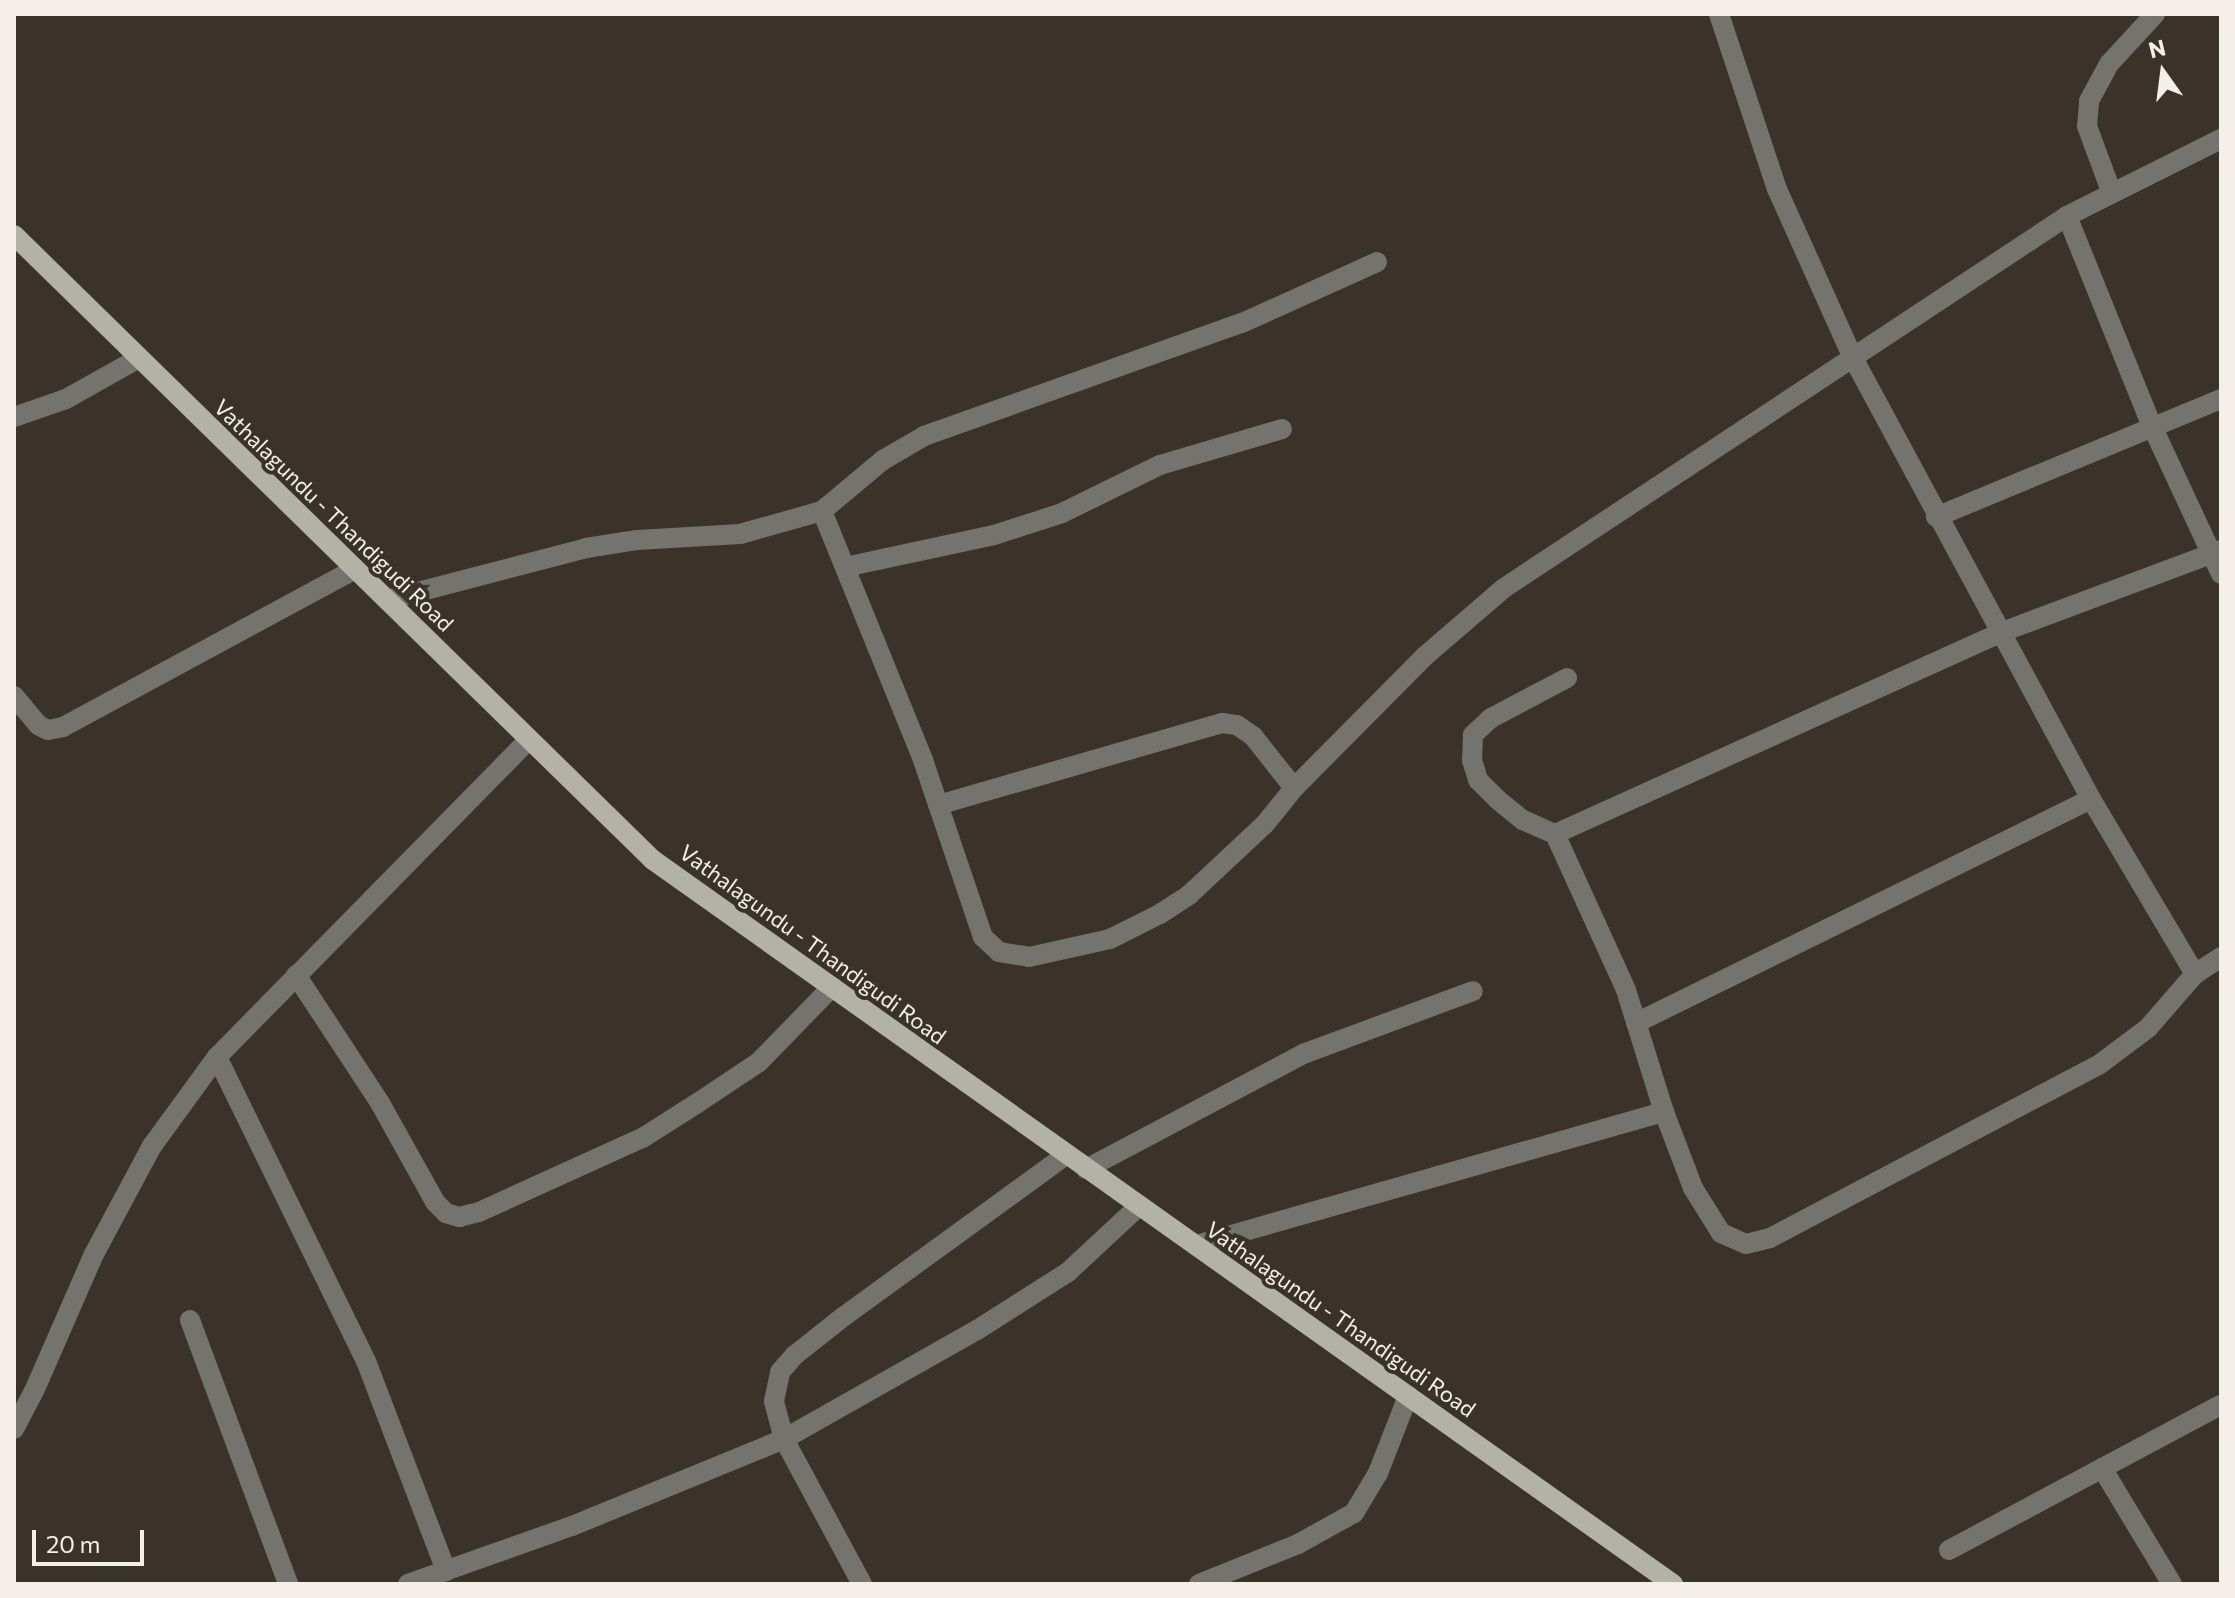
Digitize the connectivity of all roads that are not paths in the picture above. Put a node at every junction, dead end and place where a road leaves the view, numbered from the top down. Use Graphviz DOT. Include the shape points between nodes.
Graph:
graph roads {
  1 [pos="1719,14"];
  2 [pos="2155,14"];
  3 [pos="2221,139"];
  4 [pos="2111,191"];
  5 [pos="2067,216"];
  6 [pos="14,235"];
  7 [pos="1377,262"];
  8 [pos="1852,356"];
  9 [pos="139,358"];
  10 [pos="2221,399"];
  11 [pos="14,417"];
  12 [pos="2152,426"];
  13 [pos="1282,429"];
  14 [pos="822,511"];
  15 [pos="1936,517"];
  16 [pos="2216,552"];
  17 [pos="845,567"];
  18 [pos="355,569"];
  19 [pos="2221,574"];
  20 [pos="387,600"];
  21 [pos="2002,632"];
  22 [pos="1567,678"];
  23 [pos="14,696"];
  24 [pos="529,739"];
  25 [pos="1294,788"];
  26 [pos="2091,799"];
  27 [pos="938,805"];
  28 [pos="1555,834"];
  29 [pos="2221,957"];
  30 [pos="2195,974"];
  31 [pos="296,975"];
  32 [pos="832,987"];
  33 [pos="1473,991"];
  34 [pos="1636,1023"];
  35 [pos="217,1057"];
  36 [pos="1664,1112"];
  37 [pos="1066,1155"];
  38 [pos="1086,1169"];
  39 [pos="1140,1205"];
  40 [pos="1196,1245"];
  41 [pos="190,1320"];
  42 [pos="1408,1396"];
  43 [pos="2221,1405"];
  44 [pos="14,1429"];
  45 [pos="784,1439"];
  46 [pos="2102,1468"];
  47 [pos="1949,1550"];
  48 [pos="446,1571"];
  49 [pos="288,1584"];
  50 [pos="408,1584"];
  51 [pos="862,1584"];
  52 [pos="1199,1584"];
  53 [pos="1673,1584"];
  54 [pos="2172,1584"];
  1 -- 8 [label="street" via="1777,189"];
  2 -- 4 [label="street" via="2109,64 2089,101 2087,126"];
  3 -- 4 [label="street"];
  4 -- 5 [label="street"];
  5 -- 8 [label="street"];
  5 -- 12 [label="street"];
  6 -- 9 [label="main road, Vathalagundu - Thandigudi Road"];
  7 -- 14 [label="street" via="1242,323 924,436 883,460"];
  8 -- 15 [label="street"];
  8 -- 25 [label="street" via="1504,588 1425,656"];
  9 -- 11 [label="street" via="66,399"];
  9 -- 18 [label="main road, Vathalagundu - Thandigudi Road"];
  10 -- 12 [label="street"];
  12 -- 15 [label="street"];
  12 -- 16 [label="street"];
  13 -- 17 [label="street" via="1160,465 1062,513 994,535"];
  14 -- 17 [label="street"];
  14 -- 20 [label="street" via="740,534 586,548"];
  15 -- 21 [label="street"];
  16 -- 19 [label="street"];
  16 -- 21 [label="street"];
  17 -- 27 [label="street"];
  18 -- 20 [label="main road, Vathalagundu - Thandigudi Road"];
  18 -- 23 [label="street" via="63,727 48,730 38,725"];
  20 -- 24 [label="main road, Vathalagundu - Thandigudi Road"];
  21 -- 26 [label="street"];
  21 -- 28 [label="street"];
  22 -- 28 [label="street" via="1491,718 1473,735 1478,780 1523,820"];
  24 -- 31 [label="street"];
  24 -- 32 [label="main road, Vathalagundu - Thandigudi Road" via="653,860"];
  25 -- 27 [label="street" via="1253,736 1222,723"];
  25 -- 27 [label="street" via="1265,824 1189,895 1160,914 1110,939 1029,957 999,952 983,937"];
  26 -- 30 [label="street"];
  26 -- 34 [label="street"];
  28 -- 34 [label="street"];
  29 -- 30 [label="street"];
  30 -- 36 [label="street" via="2148,1028 2100,1064 1770,1238 1746,1244 1721,1233 1693,1188"];
  31 -- 32 [label="street" via="380,1103 435,1202 459,1217 644,1137 759,1062"];
  31 -- 35 [label="street"];
  32 -- 37 [label="main road, Vathalagundu - Thandigudi Road"];
  33 -- 38 [label="street" via="1303,1054"];
  34 -- 36 [label="street"];
  35 -- 44 [label="street" via="145,1158 93,1256"];
  35 -- 48 [label="street" via="366,1361"];
  36 -- 40 [label="street"];
  37 -- 38 [label="main road, Vathalagundu - Thandigudi Road"];
  37 -- 45 [label="street" via="795,1355 775,1386 776,1418"];
  38 -- 39 [label="main road, Vathalagundu - Thandigudi Road"];
  39 -- 40 [label="main road, Vathalagundu - Thandigudi Road"];
  39 -- 45 [label="street" via="1068,1272"];
  40 -- 42 [label="main road, Vathalagundu - Thandigudi Road"];
  41 -- 49 [label="street"];
  42 -- 52 [label="street" via="1378,1473 1354,1513 1298,1544"];
  42 -- 53 [label="main road, Vathalagundu - Thandigudi Road"];
  43 -- 46 [label="street"];
  45 -- 48 [label="street" via="645,1498"];
  45 -- 51 [label="street"];
  46 -- 47 [label="street"];
  46 -- 54 [label="street"];
  48 -- 50 [label="street"];
}
